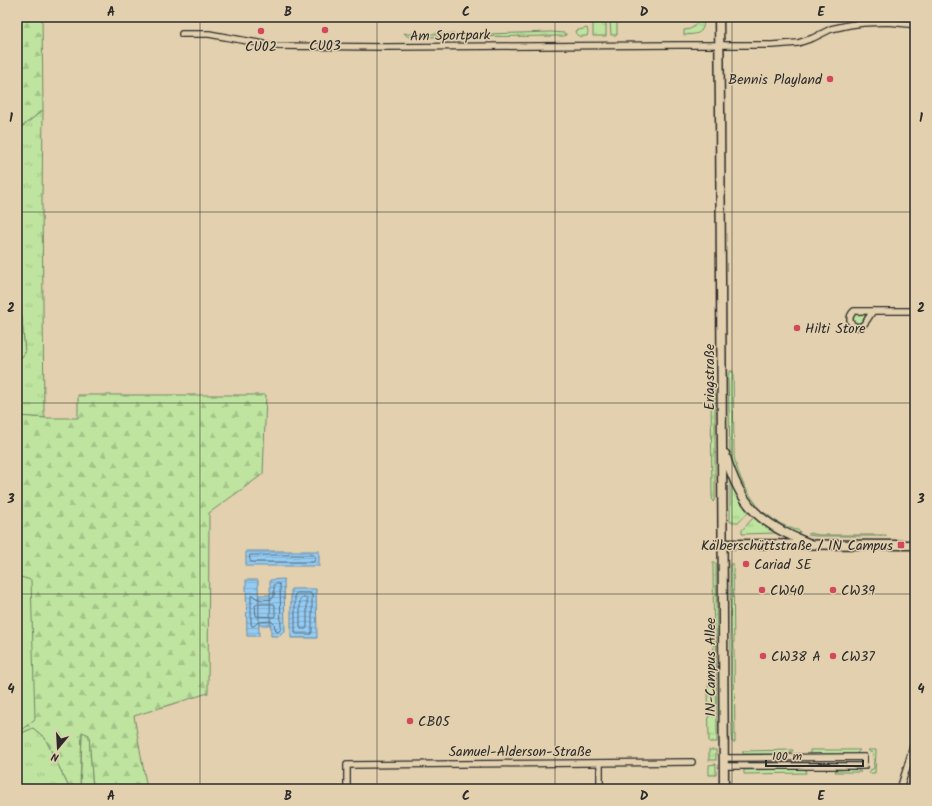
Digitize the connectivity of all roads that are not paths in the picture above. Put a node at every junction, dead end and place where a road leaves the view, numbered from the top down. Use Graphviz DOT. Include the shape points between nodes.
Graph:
graph roads {
  1 [pos="719,17"];
  2 [pos="915,26"];
  3 [pos="182,34"];
  4 [pos="719,45"];
  5 [pos="873,311"];
  6 [pos="915,311"];
  7 [pos="722,446"];
  8 [pos="723,544"];
  9 [pos="812,545"];
  10 [pos="915,545"];
  11 [pos="915,739"];
  12 [pos="600,762"];
  13 [pos="692,762"];
  14 [pos="724,762"];
  15 [pos="908,764"];
  16 [pos="915,764"];
  17 [pos="347,789"];
  18 [pos="600,789"];
  19 [pos="724,789"];
  20 [pos="900,789"];
  1 -- 4 [label="street, Eriagstraße"];
  2 -- 4 [label="street, Am Sportpark" via="888,22 863,23 831,30 798,43"];
  3 -- 4 [label="street, Am Sportpark" via="209,34 275,46 388,48"];
  4 -- 7 [label="street, Eriagstraße"];
  5 -- 6 [label="street"];
  7 -- 8 [label="street, Eriagstraße"];
  7 -- 9 [label="street" via="736,485 754,512 778,530"];
  8 -- 9 [label="street"];
  8 -- 14 [label="street, IN-Campus Allee"];
  9 -- 10 [label="street"];
  11 -- 15 [label="street"];
  12 -- 13 [label="street, Samuel-Alderson-Straße"];
  12 -- 17 [label="street, Samuel-Alderson-Straße" via="347,765"];
  12 -- 18 [label="street"];
  14 -- 14 [label="street" via="864,766 864,758"];
  14 -- 19 [label="street, IN-Campus Allee"];
  15 -- 16 [label="street"];
  15 -- 20 [label="street"];
}
